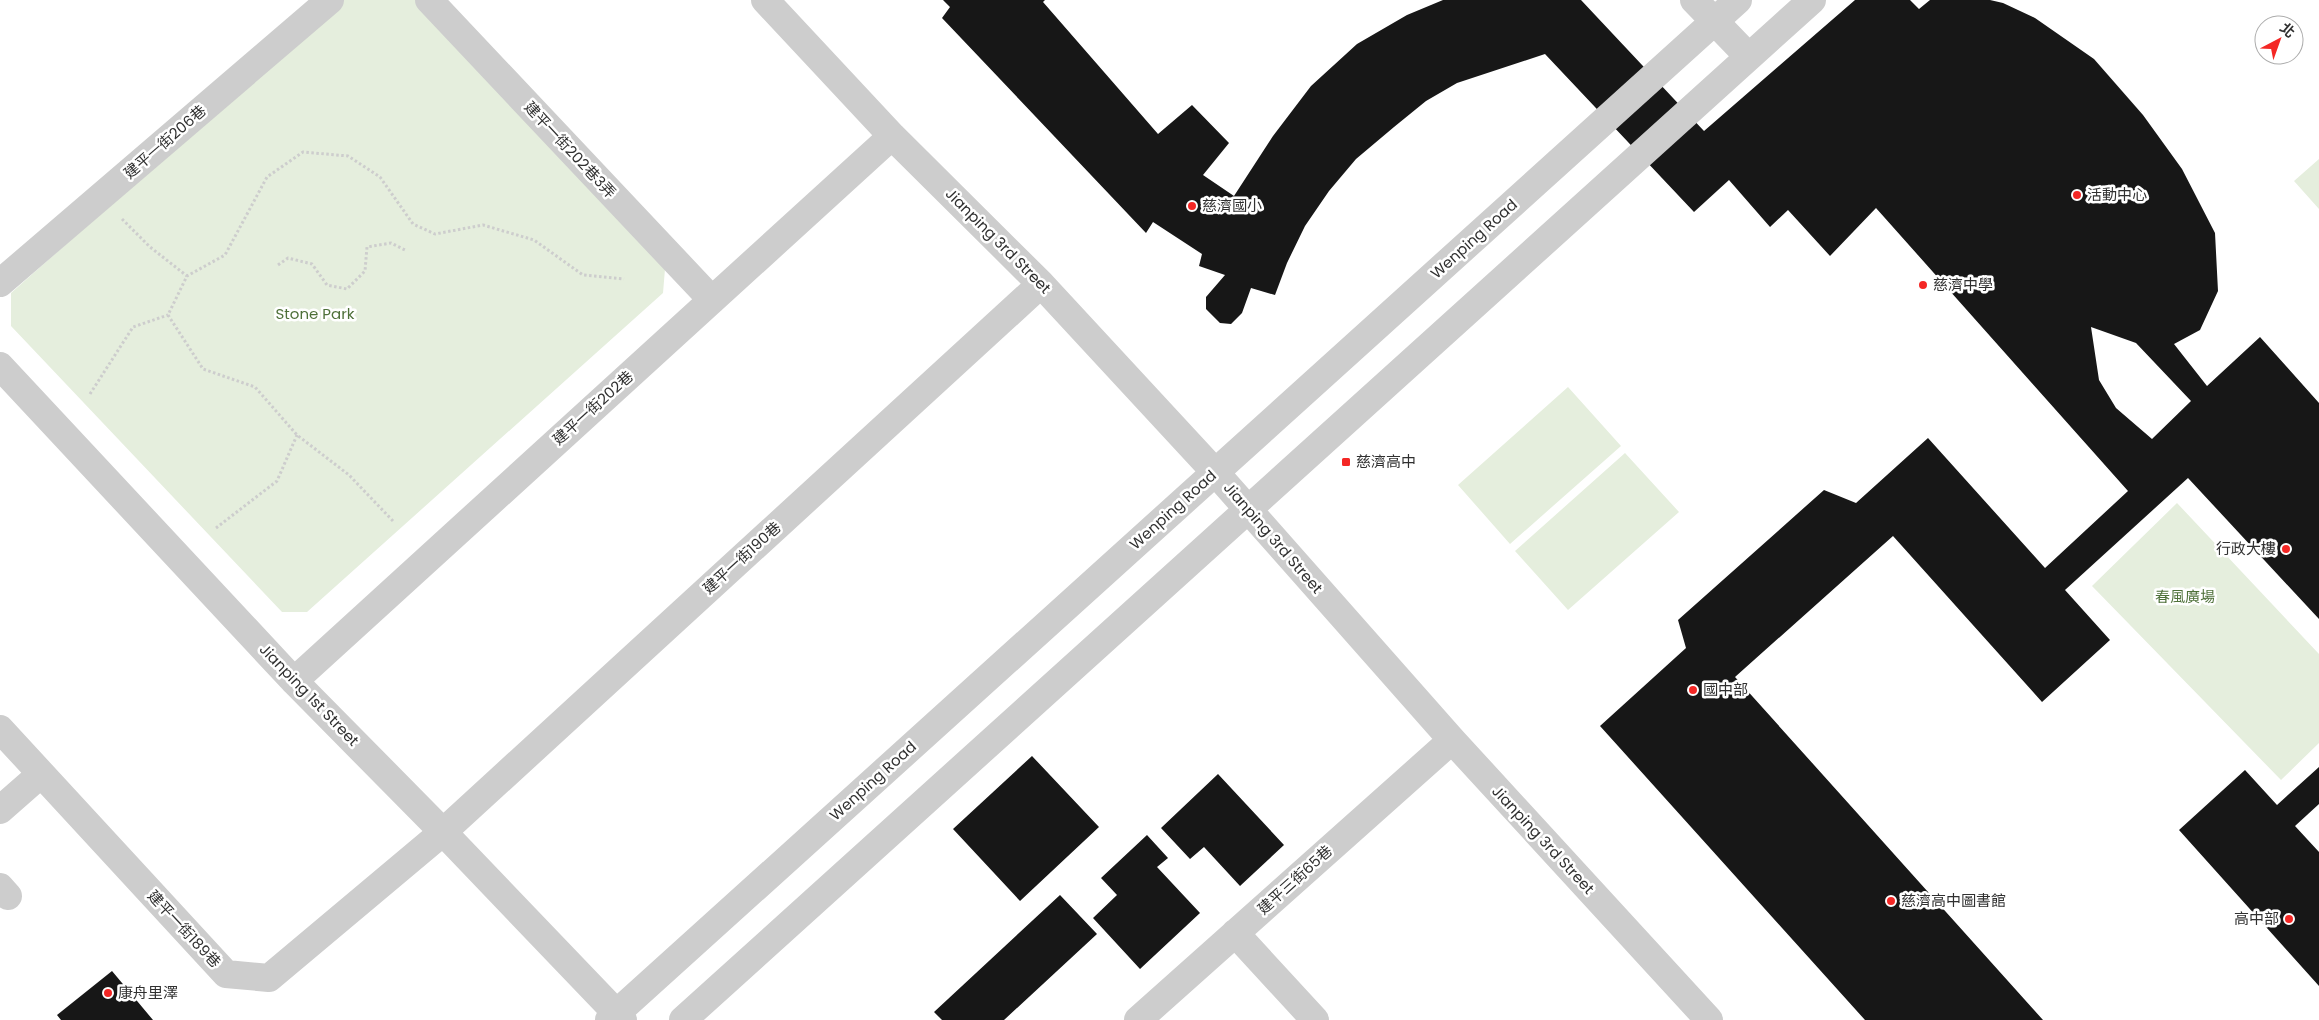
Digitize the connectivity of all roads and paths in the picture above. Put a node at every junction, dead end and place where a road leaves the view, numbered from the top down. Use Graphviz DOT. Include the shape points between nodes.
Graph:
graph roads {
  1 [pos="330,0"];
  2 [pos="429,0"];
  3 [pos="765,0"];
  4 [pos="1694,0"];
  5 [pos="1738,0"];
  6 [pos="1812,0"];
  7 [pos="1714,22"];
  8 [pos="1748,57"];
  9 [pos="892,136"];
  10 [pos="116,213"];
  11 [pos="407,251"];
  12 [pos="278,265"];
  13 [pos="187,276"];
  14 [pos="624,279"];
  15 [pos="0,283"];
  16 [pos="1041,284"];
  17 [pos="712,300"];
  18 [pos="168,315"];
  19 [pos="0,366"];
  20 [pos="90,394"];
  21 [pos="297,435"];
  22 [pos="1215,472"];
  23 [pos="1248,510"];
  24 [pos="393,521"];
  25 [pos="216,528"];
  26 [pos="294,681"];
  27 [pos="0,729"];
  28 [pos="1452,740"];
  29 [pos="41,774"];
  30 [pos="0,810"];
  31 [pos="443,832"];
  32 [pos="1235,933"];
  33 [pos="616,1018"];
  34 [pos="683,1020"];
  35 [pos="1138,1020"];
  36 [pos="1315,1020"];
  37 [pos="1709,1020"];
  1 -- 15 [label="street, 建平一街206巷"];
  2 -- 17 [label="street, 建平一街202巷3弄"];
  3 -- 9 [label="street, Jianping 3rd Street"];
  4 -- 7 [label="street"];
  5 -- 7 [label="street, Wenping Road"];
  6 -- 8 [label="street"];
  7 -- 8 [label="street"];
  7 -- 22 [label="street, Wenping Road"];
  8 -- 23 [label="street"];
  9 -- 16 [label="street, Jianping 3rd Street"];
  9 -- 17 [label="street, 建平一街202巷"];
  10 -- 13 [label="path" via="150,247"];
  11 -- 12 [label="path" via="391,244 367,247 365,271 347,289 327,285 312,264 288,258"];
  13 -- 14 [label="path" via="225,254 267,177 303,152 348,156 380,176 413,224 435,234 484,225 534,240 583,275"];
  13 -- 18 [label="path"];
  16 -- 22 [label="street, Jianping 3rd Street"];
  16 -- 31 [label="street, 建平一街190巷"];
  17 -- 26 [label="street, 建平一街202巷"];
  18 -- 20 [label="path" via="132,327"];
  18 -- 21 [label="path" via="203,369 255,387"];
  19 -- 26 [label="street, Jianping 1st Street"];
  21 -- 24 [label="path" via="349,475"];
  21 -- 25 [label="path" via="278,481"];
  22 -- 23 [label="street, Jianping 3rd Street"];
  22 -- 33 [label="street, Wenping Road"];
  23 -- 28 [label="street, Jianping 3rd Street"];
  23 -- 34 [label="street"];
  26 -- 31 [label="street, Jianping 1st Street"];
  27 -- 29 [label="street, 建平一街189巷"];
  28 -- 32 [label="street, 建平三街65巷"];
  28 -- 37 [label="street, Jianping 3rd Street"];
  29 -- 30 [label="street"];
  29 -- 31 [label="street, 建平一街189巷" via="226,974 269,978"];
  31 -- 33 [label="street, Jianping 1st Street"];
  32 -- 35 [label="street, 建平三街65巷"];
  32 -- 36 [label="street"];
}
